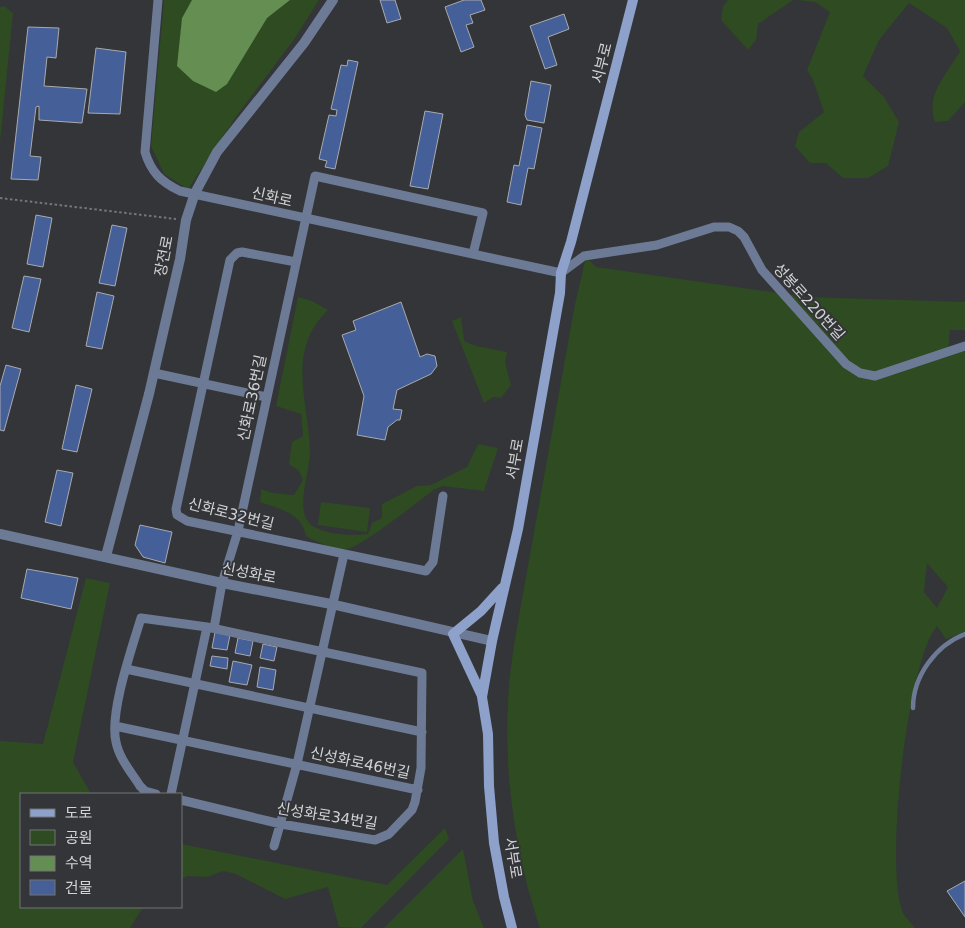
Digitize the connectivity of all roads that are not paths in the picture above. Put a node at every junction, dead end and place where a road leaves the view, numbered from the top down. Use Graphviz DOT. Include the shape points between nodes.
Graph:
graph roads {
  1 [pos="158,0"];
  2 [pos="333,0"];
  3 [pos="633,0"];
  4 [pos="195,193"];
  5 [pos="306,218"];
  6 [pos="473,254"];
  7 [pos="296,262"];
  8 [pos="560,273"];
  9 [pos="965,346"];
  10 [pos="154,373"];
  11 [pos="204,383"];
  12 [pos="266,397"];
  13 [pos="443,496"];
  14 [pos="238,531"];
  15 [pos="0,534"];
  16 [pos="344,554"];
  17 [pos="106,556"];
  18 [pos="222,583"];
  19 [pos="503,587"];
  20 [pos="331,604"];
  21 [pos="211,627"];
  22 [pos="454,634"];
  23 [pos="965,634"];
  24 [pos="492,641"];
  25 [pos="321,651"];
  26 [pos="126,669"];
  27 [pos="195,683"];
  28 [pos="482,697"];
  29 [pos="309,708"];
  30 [pos="913,708"];
  31 [pos="115,726"];
  32 [pos="422,732"];
  33 [pos="183,739"];
  34 [pos="297,764"];
  35 [pos="418,790"];
  36 [pos="152,793"];
  37 [pos="171,793"];
  38 [pos="182,800"];
  39 [pos="281,824"];
  40 [pos="274,846"];
  41 [pos="512,928"];
  1 -- 4 [label="street, 신화로" via="145,152 149,165 162,182 180,191"];
  2 -- 4 [label="street, 장전로" via="304,43 217,152"];
  3 -- 8 [label="main road, 서부로" via="571,242"];
  4 -- 5 [label="street, 신화로"];
  4 -- 10 [label="street, 장전로" via="186,220"];
  5 -- 6 [label="street, 신화로"];
  5 -- 6 [label="street, 신화로36번길" via="315,176 483,213"];
  5 -- 7 [label="street, 신화로36번길"];
  6 -- 8 [label="street, 신화로"];
  7 -- 11 [label="street, 신화로32번길" via="242,252 230,260"];
  7 -- 12 [label="street, 신화로36번길"];
  8 -- 9 [label="street, 성봉로220번길" via="584,256 656,245 714,227 729,226 744,238 762,270 846,364 860,373 876,376"];
  8 -- 19 [label="main road, 서부로" via="560,294 518,529"];
  10 -- 11 [label="street"];
  10 -- 17 [label="street, 장전로"];
  11 -- 12 [label="street"];
  11 -- 14 [label="street, 신화로32번길" via="177,515 187,521"];
  12 -- 14 [label="street, 신화로36번길"];
  13 -- 16 [label="street, 신화로32번길" via="433,562 426,571"];
  14 -- 16 [label="street, 신화로32번길"];
  14 -- 18 [label="street, 신화로36번길"];
  15 -- 17 [label="street, 신성화로"];
  16 -- 20 [label="street, 신성화로46번길"];
  17 -- 18 [label="street, 신성화로"];
  18 -- 20 [label="street, 신성화로"];
  18 -- 21 [label="street, 신화로36번길"];
  19 -- 22 [label="main road"];
  19 -- 24 [label="main road, 서부로"];
  20 -- 22 [label="street, 신성화로"];
  20 -- 25 [label="street, 신성화로46번길"];
  21 -- 25 [label="street"];
  21 -- 26 [label="street" via="140,618"];
  21 -- 27 [label="street, 신화로36번길"];
  22 -- 24 [label="street, 신성화로"];
  22 -- 28 [label="main road"];
  23 -- 30 [label="lane" via="944,644 933,655 920,680"];
  24 -- 28 [label="main road, 서부로"];
  25 -- 29 [label="street, 신성화로46번길"];
  25 -- 32 [label="street, 신성화로34번길" via="422,673"];
  26 -- 27 [label="street"];
  26 -- 31 [label="street"];
  27 -- 29 [label="street"];
  27 -- 33 [label="street, 신화로36번길"];
  28 -- 41 [label="main road, 서부로" via="488,734 494,843"];
  29 -- 32 [label="street"];
  29 -- 34 [label="street, 신성화로46번길"];
  31 -- 33 [label="street"];
  31 -- 36 [label="street" via="121,756 140,786"];
  32 -- 35 [label="street, 신성화로34번길"];
  33 -- 34 [label="street, 신성화로46번길"];
  33 -- 37 [label="street, 신화로36번길"];
  34 -- 35 [label="street, 신성화로46번길"];
  34 -- 39 [label="street, 신성화로46번길"];
  35 -- 39 [label="street, 신성화로34번길" via="412,810 382,839"];
  38 -- 39 [label="street, 신성화로34번길"];
  39 -- 40 [label="street, 신성화로46번길"];
}
